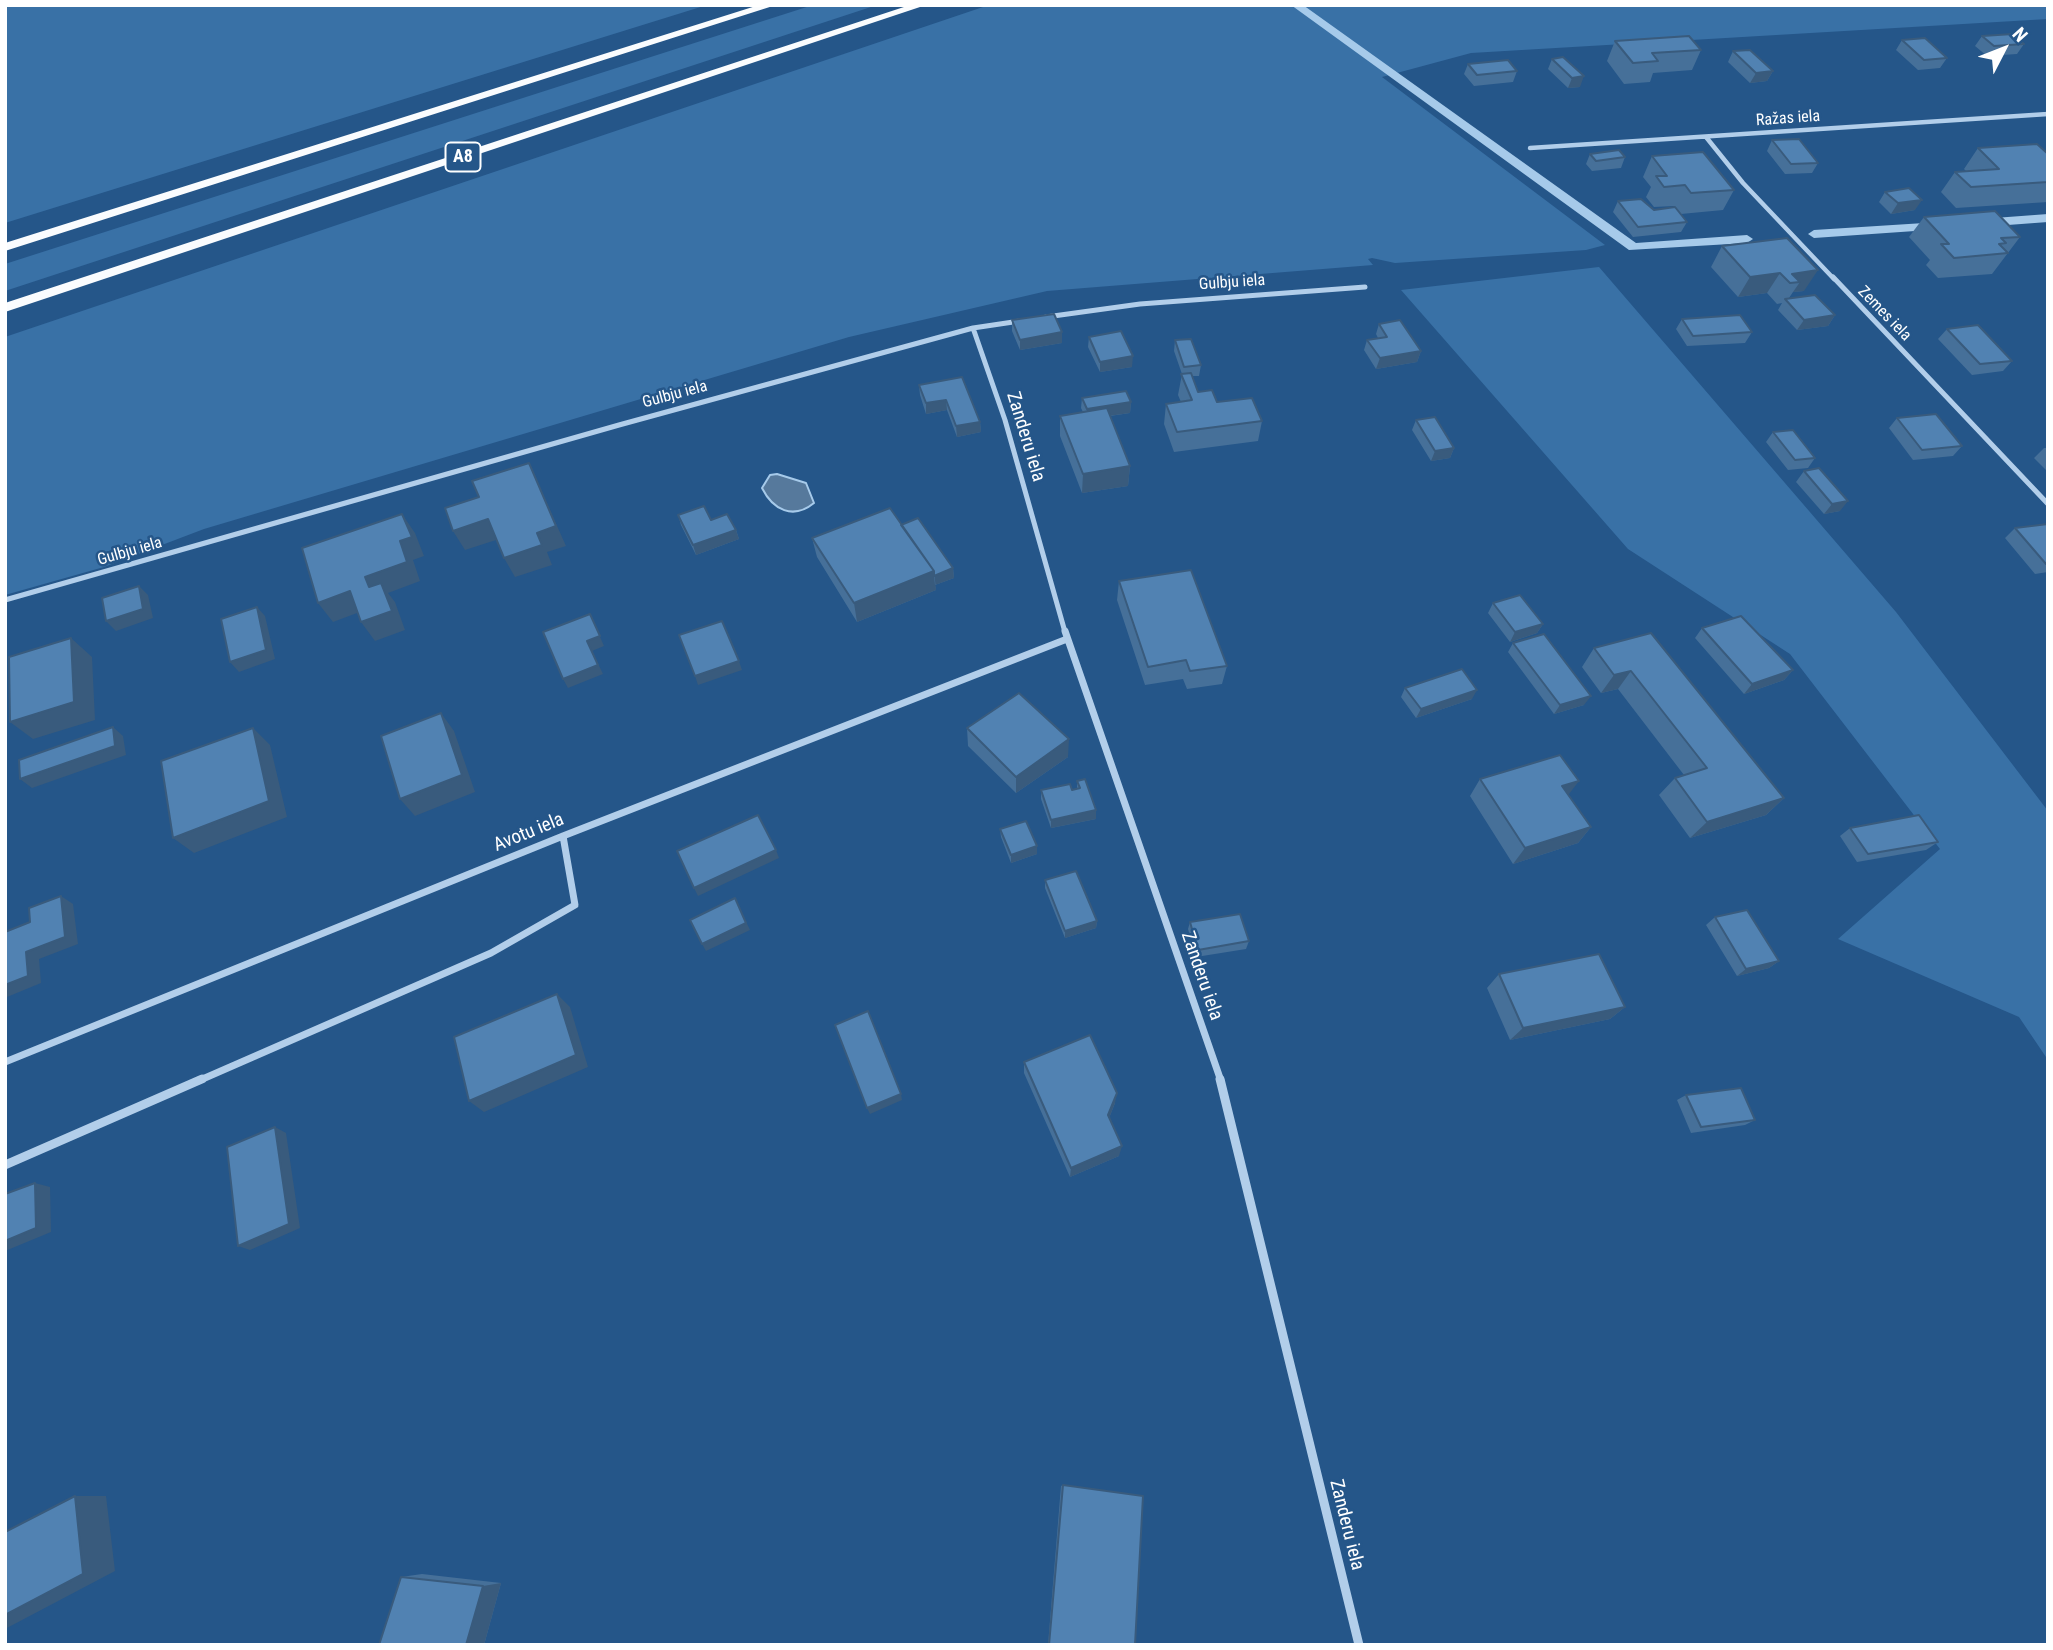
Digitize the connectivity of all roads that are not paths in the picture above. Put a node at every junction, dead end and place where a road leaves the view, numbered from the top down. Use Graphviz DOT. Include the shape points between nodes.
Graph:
graph roads {
  1 [pos="771,5"];
  2 [pos="921,5"];
  3 [pos="2048,114"];
  4 [pos="1706,137"];
  5 [pos="1530,148"];
  6 [pos="5,247"];
  7 [pos="1366,287"];
  8 [pos="5,308"];
  9 [pos="1039,318"];
  10 [pos="1026,320"];
  11 [pos="973,328"];
  12 [pos="2048,504"];
  13 [pos="5,600"];
  14 [pos="1067,639"];
  15 [pos="562,836"];
  16 [pos="5,1062"];
  17 [pos="5,1165"];
  18 [pos="1359,1645"];
  1 -- 6 [label="highway"];
  2 -- 8 [label="highway, A8"];
  3 -- 4 [label="street, Ražas iela"];
  4 -- 5 [label="street, Ražas iela"];
  4 -- 12 [label="street, Zemes iela" via="1743,183"];
  7 -- 9 [label="street, Gulbju iela" via="1140,304"];
  10 -- 11 [label="street, Gulbju iela"];
  11 -- 13 [label="street, Gulbju iela"];
  11 -- 14 [label="street, Zanderu iela" via="1005,420"];
  14 -- 15 [label="street, Avotu iela"];
  14 -- 18 [label="street, Zanderu iela" via="1221,1082"];
  15 -- 16 [label="street, Avotu iela"];
  15 -- 17 [label="street" via="575,905 491,953"];
}
